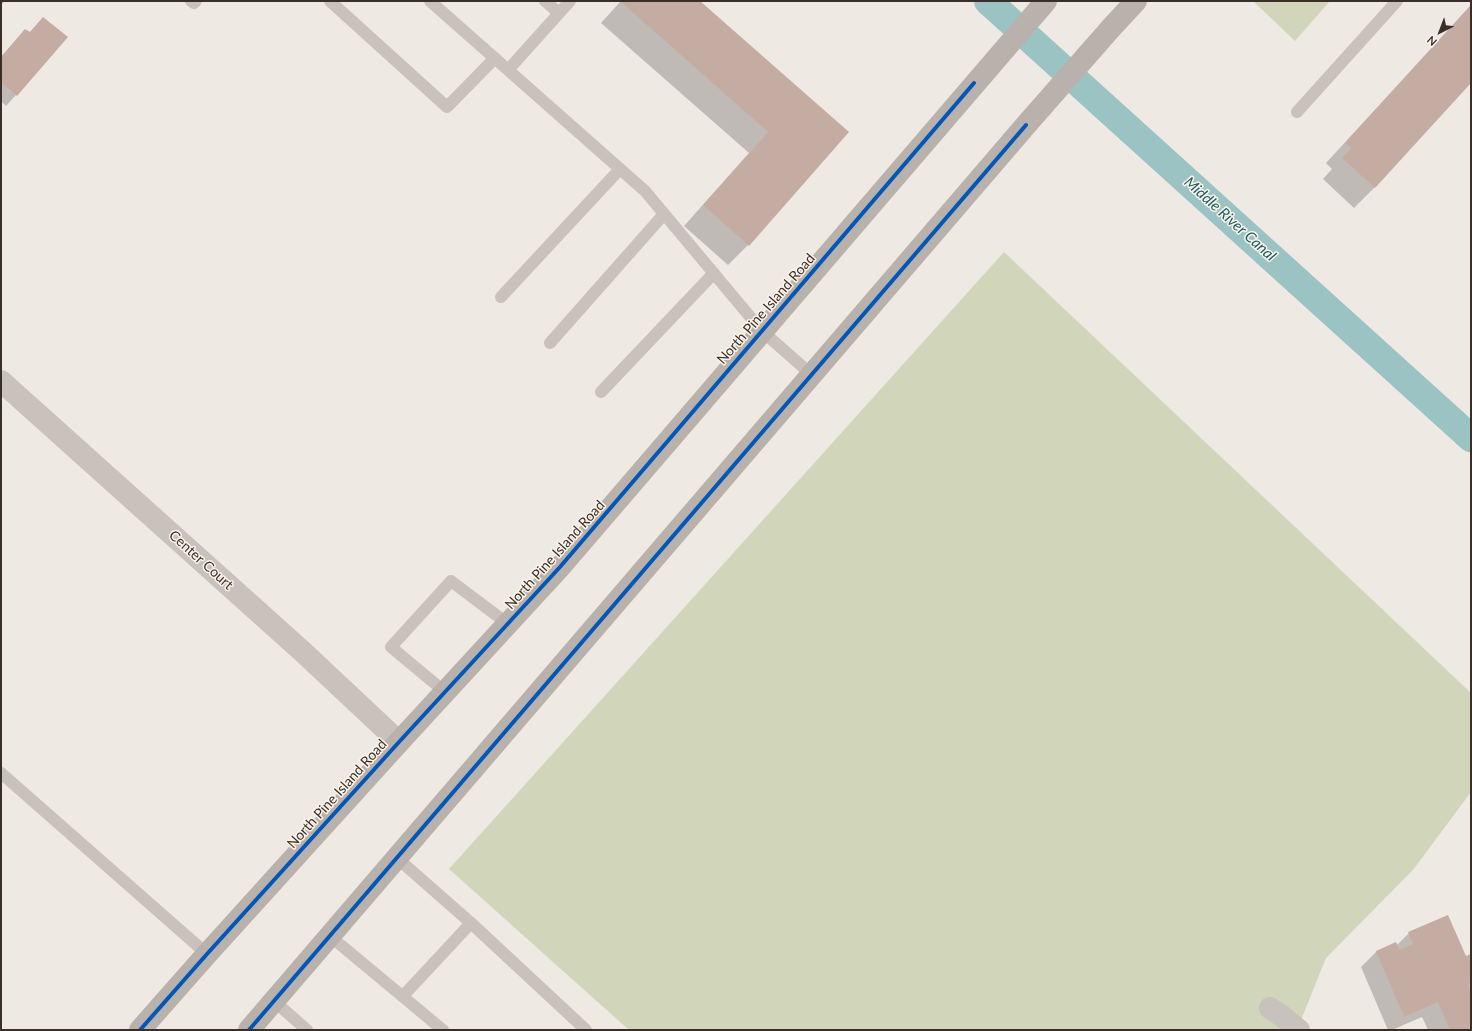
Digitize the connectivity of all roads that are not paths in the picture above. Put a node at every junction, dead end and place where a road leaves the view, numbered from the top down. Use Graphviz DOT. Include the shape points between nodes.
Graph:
graph roads {
  1 [pos="191,1"];
  2 [pos="196,1"];
  3 [pos="330,1"];
  4 [pos="430,1"];
  5 [pos="545,1"];
  6 [pos="570,1"];
  7 [pos="1046,1"];
  8 [pos="1136,1"];
  9 [pos="1397,1"];
  10 [pos="559,13"];
  11 [pos="495,58"];
  12 [pos="508,70"];
  13 [pos="1297,112"];
  14 [pos="620,169"];
  15 [pos="664,214"];
  16 [pos="714,273"];
  17 [pos="500,297"];
  18 [pos="762,331"];
  19 [pos="550,343"];
  20 [pos="812,375"];
  21 [pos="1,380"];
  22 [pos="601,392"];
  23 [pos="508,624"];
  24 [pos="445,692"];
  25 [pos="399,742"];
  26 [pos="1,773"];
  27 [pos="397,858"];
  28 [pos="471,924"];
  29 [pos="330,936"];
  30 [pos="207,954"];
  31 [pos="403,996"];
  32 [pos="274,1001"];
  33 [pos="1270,1008"];
  34 [pos="140,1030"];
  35 [pos="249,1030"];
  36 [pos="307,1030"];
  37 [pos="443,1030"];
  38 [pos="586,1030"];
  39 [pos="1299,1030"];
  1 -- 2 [label="lane"];
  3 -- 11 [label="lane" via="446,107"];
  4 -- 11 [label="lane"];
  5 -- 10 [label="lane"];
  6 -- 10 [label="lane"];
  7 -- 18 [label="main road, North Pine Island Road"];
  8 -- 20 [label="main road"];
  9 -- 13 [label="lane"];
  10 -- 12 [label="lane"];
  11 -- 12 [label="lane"];
  12 -- 14 [label="lane"];
  14 -- 15 [label="lane" via="645,191"];
  14 -- 17 [label="lane"];
  15 -- 16 [label="lane"];
  15 -- 19 [label="lane"];
  16 -- 18 [label="lane"];
  16 -- 22 [label="lane"];
  18 -- 20 [label="lane"];
  18 -- 23 [label="main road, North Pine Island Road"];
  20 -- 27 [label="main road"];
  21 -- 25 [label="street, Center Court"];
  23 -- 24 [label="main road, North Pine Island Road"];
  23 -- 24 [label="lane" via="451,580 391,647"];
  24 -- 25 [label="main road, North Pine Island Road"];
  25 -- 30 [label="main road, North Pine Island Road"];
  26 -- 30 [label="lane"];
  27 -- 28 [label="lane"];
  27 -- 29 [label="main road"];
  28 -- 31 [label="lane"];
  28 -- 38 [label="lane"];
  29 -- 31 [label="lane"];
  29 -- 32 [label="main road"];
  30 -- 34 [label="main road, North Pine Island Road"];
  31 -- 37 [label="lane"];
  32 -- 35 [label="main road"];
  32 -- 36 [label="lane"];
  33 -- 39 [label="street"];
}
